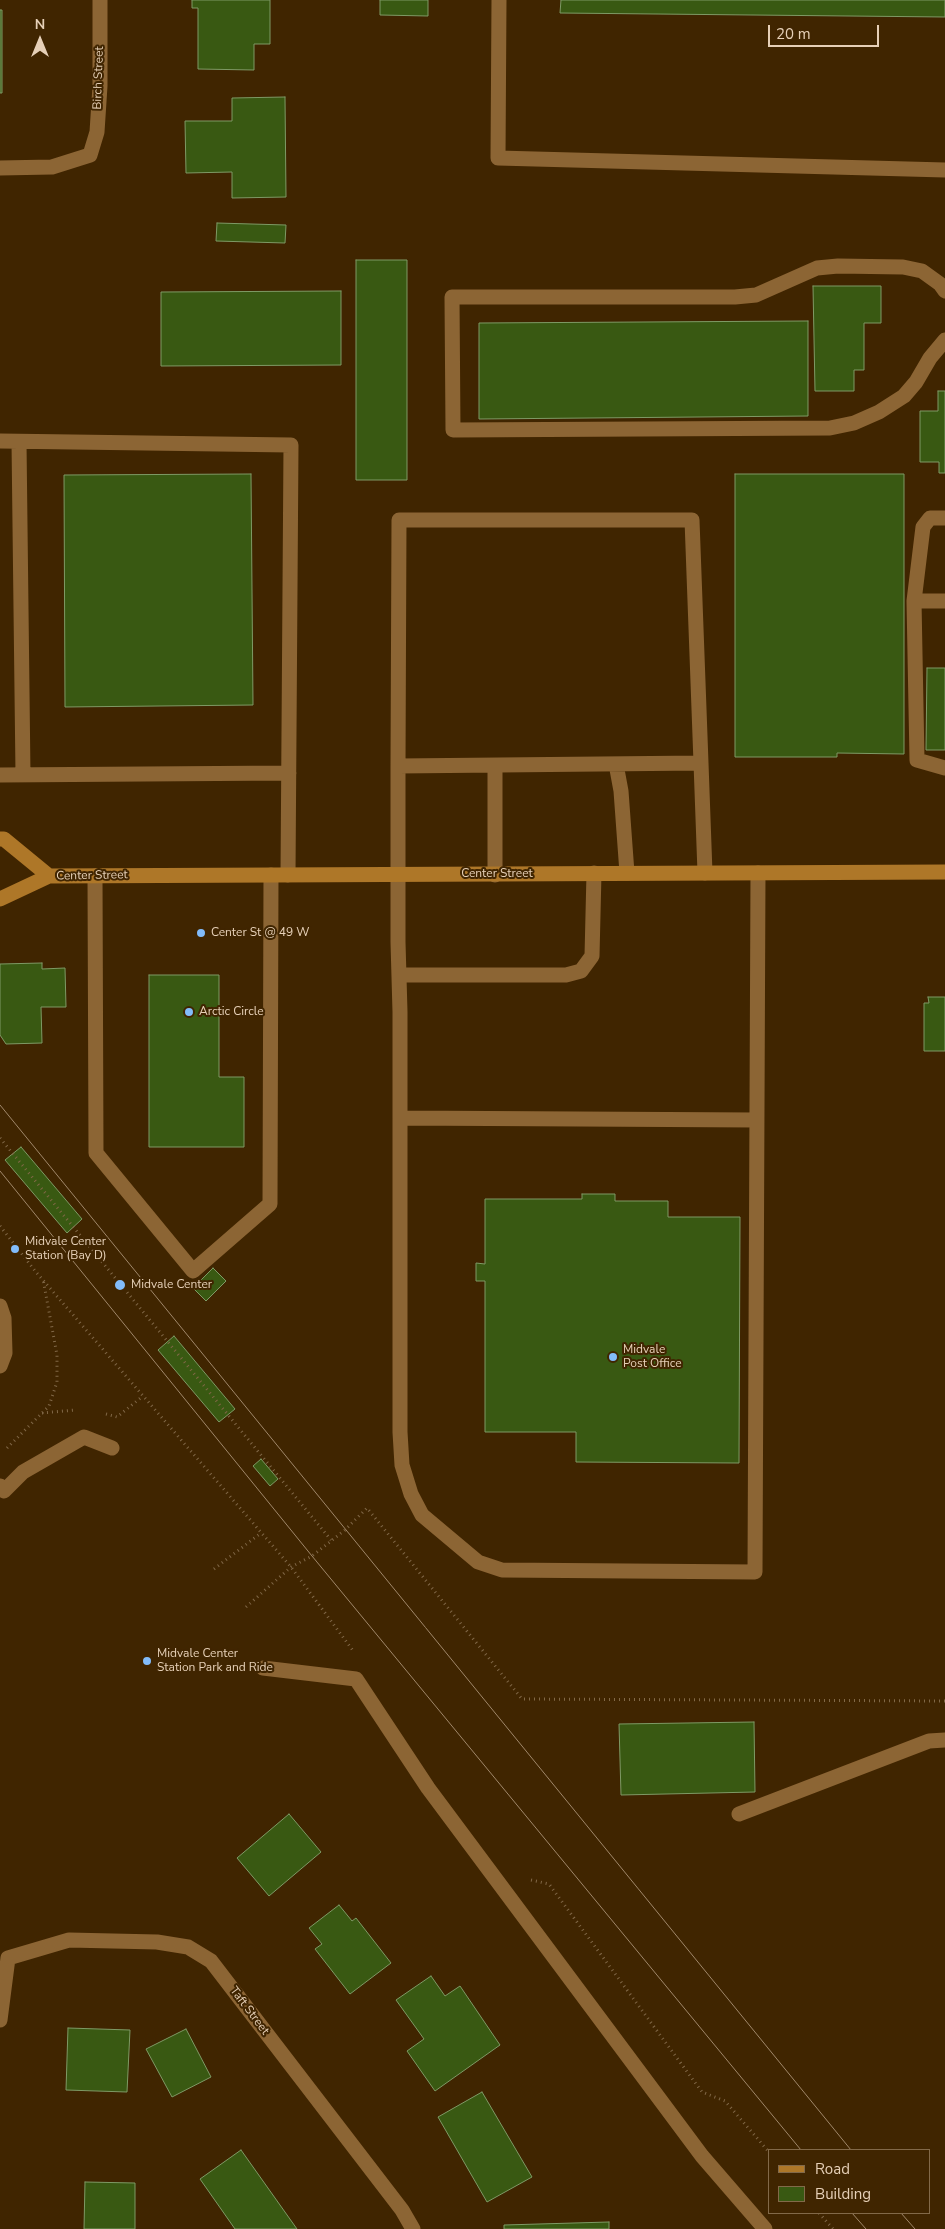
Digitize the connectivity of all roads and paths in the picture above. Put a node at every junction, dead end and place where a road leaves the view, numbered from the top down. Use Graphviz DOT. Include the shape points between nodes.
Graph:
graph roads {
  1 [pos="100,0"];
  2 [pos="499,0"];
  3 [pos="0,168"];
  4 [pos="945,170"];
  5 [pos="945,291"];
  6 [pos="945,340"];
  7 [pos="0,441"];
  8 [pos="19,442"];
  9 [pos="945,518"];
  10 [pos="914,601"];
  11 [pos="945,601"];
  12 [pos="701,763"];
  13 [pos="616,764"];
  14 [pos="398,766"];
  15 [pos="495,766"];
  16 [pos="945,768"];
  17 [pos="289,773"];
  18 [pos="0,775"];
  19 [pos="23,775"];
  20 [pos="0,840"];
  21 [pos="945,872"];
  22 [pos="594,873"];
  23 [pos="627,873"];
  24 [pos="705,873"];
  25 [pos="758,873"];
  26 [pos="271,874"];
  27 [pos="288,874"];
  28 [pos="397,874"];
  29 [pos="495,874"];
  30 [pos="49,876"];
  31 [pos="95,876"];
  32 [pos="0,898"];
  33 [pos="399,975"];
  34 [pos="400,1118"];
  35 [pos="756,1120"];
  36 [pos="0,1138"];
  37 [pos="43,1279"];
  38 [pos="0,1306"];
  39 [pos="0,1366"];
  40 [pos="112,1448"];
  41 [pos="6,1449"];
  42 [pos="2,1488"];
  43 [pos="261,1533"];
  44 [pos="330,1540"];
  45 [pos="214,1569"];
  46 [pos="246,1607"];
  47 [pos="262,1668"];
  48 [pos="945,1701"];
  49 [pos="945,1740"];
  50 [pos="739,1814"];
  51 [pos="0,2020"];
  52 [pos="820,2214"];
  53 [pos="413,2229"];
  54 [pos="766,2229"];
  55 [pos="833,2229"];
  1 -- 3 [label="street, Birch Street" via="100,86 96,132 90,155 52,168"];
  2 -- 4 [label="street" via="498,158"];
  5 -- 6 [label="street" via="922,271 903,267 838,266 817,268 756,295 452,297 453,430 830,428 854,423 904,396"];
  7 -- 8 [label="street"];
  8 -- 17 [label="street" via="291,445"];
  8 -- 19 [label="street"];
  9 -- 10 [label="street" via="930,518 923,527"];
  10 -- 11 [label="street"];
  10 -- 16 [label="street" via="917,760"];
  12 -- 13 [label="street"];
  12 -- 14 [label="street" via="692,520 398,520"];
  12 -- 24 [label="street"];
  13 -- 15 [label="street"];
  13 -- 23 [label="street"];
  14 -- 15 [label="street"];
  14 -- 28 [label="street"];
  15 -- 29 [label="street"];
  17 -- 19 [label="street"];
  17 -- 27 [label="street"];
  18 -- 19 [label="street"];
  20 -- 30 [label="main road, Center Street" via="4,839"];
  21 -- 25 [label="main road, Center Street"];
  22 -- 23 [label="main road, Center Street"];
  22 -- 29 [label="main road, Center Street"];
  22 -- 33 [label="street" via="592,956 580,971 566,975"];
  23 -- 24 [label="main road, Center Street"];
  24 -- 25 [label="main road, Center Street"];
  25 -- 35 [label="street"];
  26 -- 27 [label="main road, Center Street"];
  26 -- 31 [label="main road, Center Street"];
  26 -- 31 [label="street" via="270,1204 193,1271 96,1153"];
  27 -- 28 [label="main road, Center Street"];
  28 -- 29 [label="main road, Center Street"];
  28 -- 33 [label="street"];
  30 -- 31 [label="main road, Center Street"];
  30 -- 32 [label="main road, Center Street"];
  33 -- 34 [label="street"];
  34 -- 35 [label="street"];
  34 -- 35 [label="street" via="400,1440 402,1465 411,1494 422,1514 478,1562 502,1570 716,1572 756,1572"];
  36 -- 44 [label="path"];
  37 -- 41 [label="path" via="57,1354 57,1382 49,1406"];
  38 -- 39 [label="street" via="4,1318 5,1353"];
  40 -- 42 [label="street" via="84,1437"];
  43 -- 45 [label="path"];
  44 -- 46 [label="path" via="312,1556 291,1567"];
  44 -- 48 [label="path" via="367,1508 522,1698"];
  47 -- 54 [label="street" via="356,1679 434,1796 702,2156"];
  49 -- 50 [label="street" via="929,1741"];
  51 -- 53 [label="street, Taft Street" via="8,1958 69,1940 188,1946 211,1961 402,2210"];
  52 -- 55 [label="path"];
}
